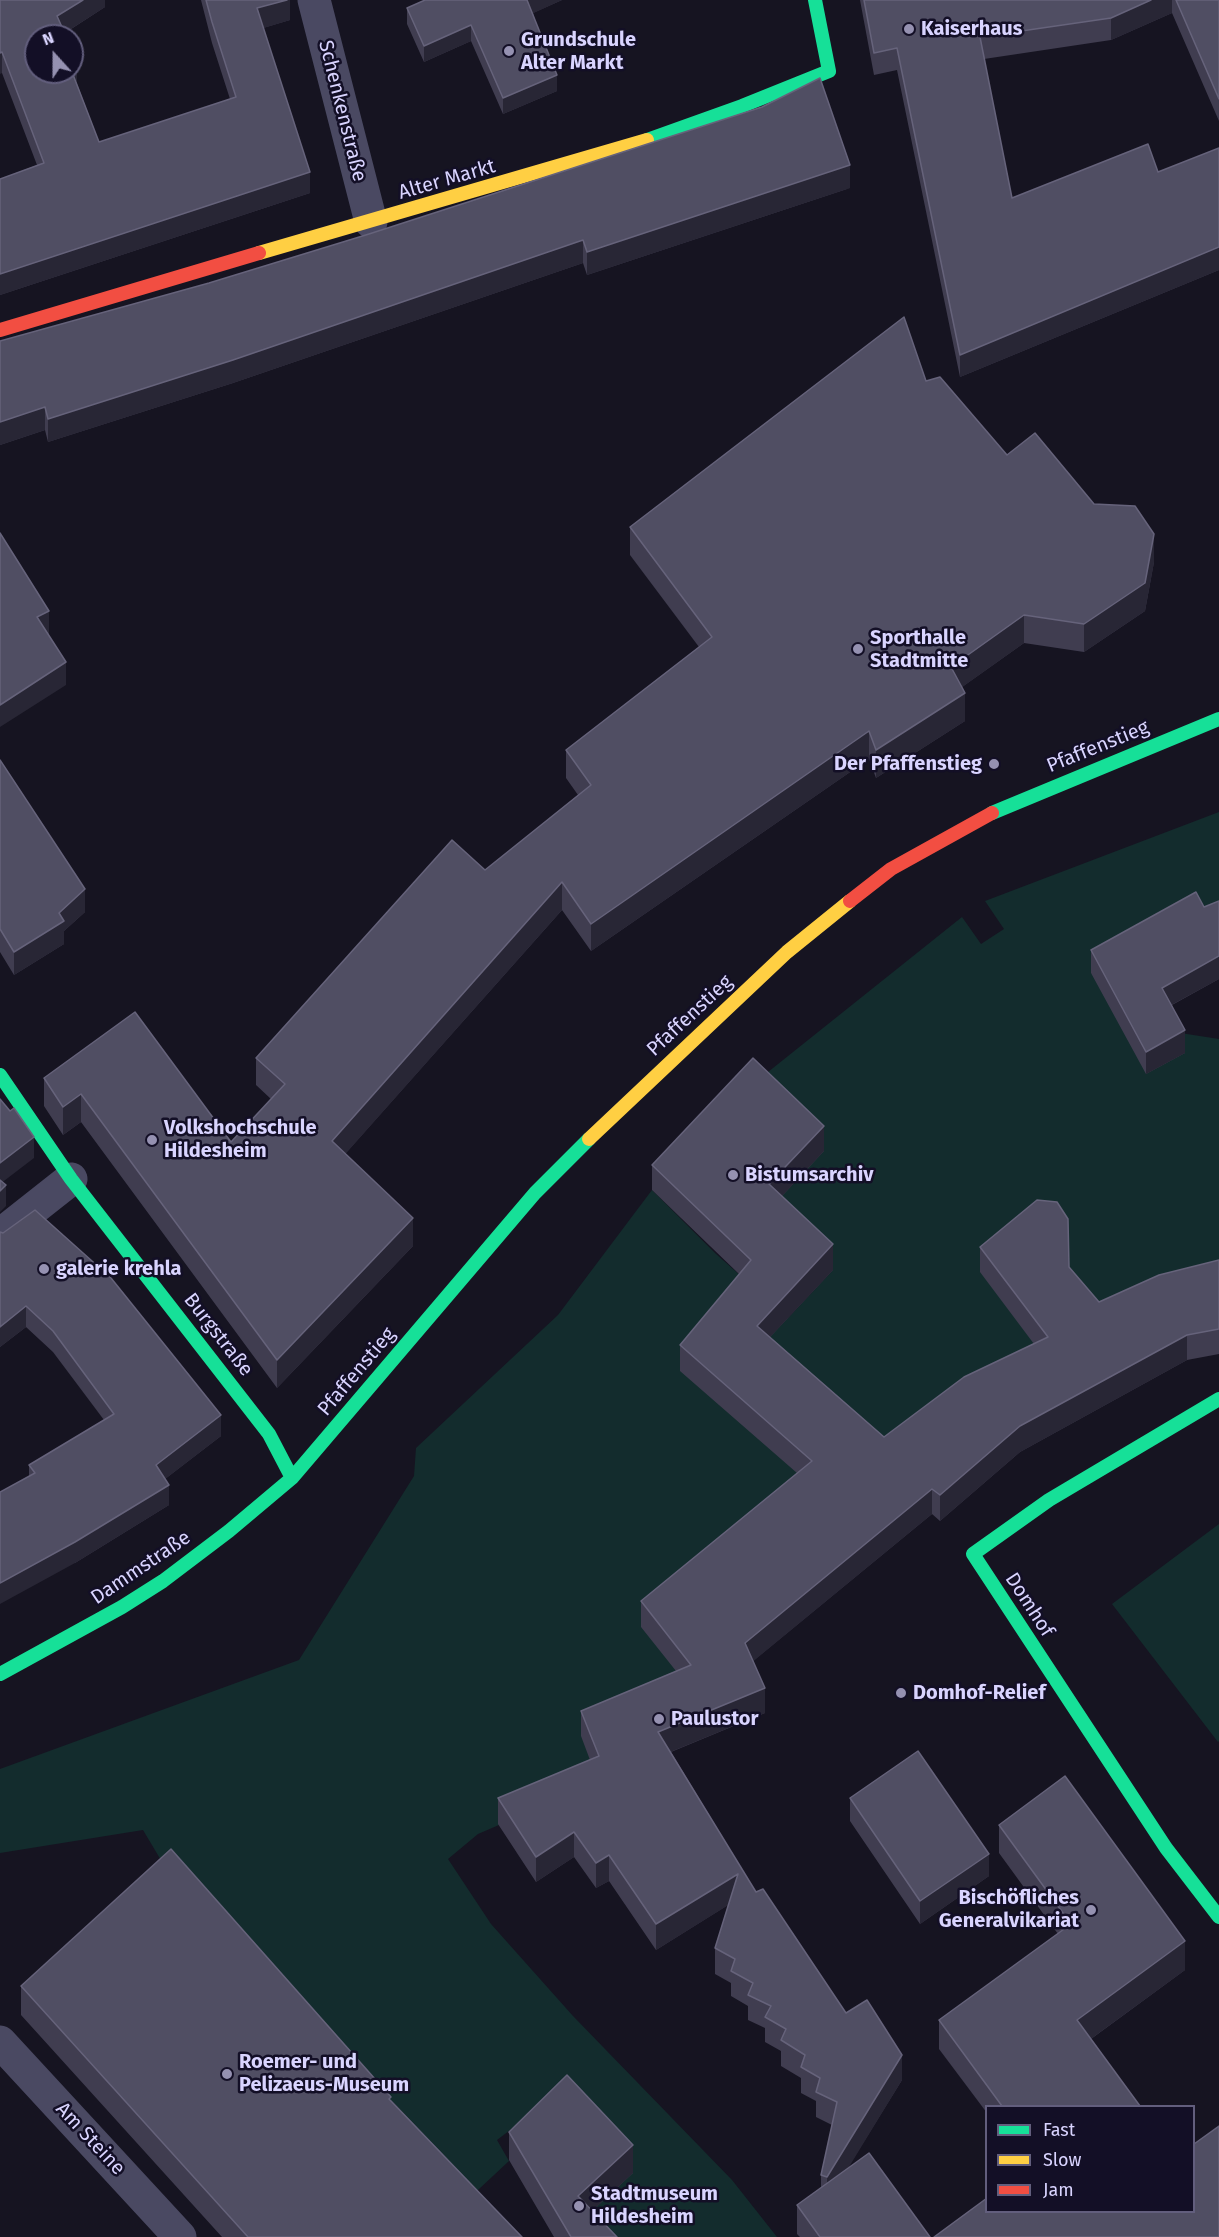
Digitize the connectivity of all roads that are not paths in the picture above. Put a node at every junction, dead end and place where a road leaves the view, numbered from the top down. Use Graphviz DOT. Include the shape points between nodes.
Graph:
graph roads {
  1 [pos="314,0"];
  2 [pos="815,0"];
  3 [pos="371,222"];
  4 [pos="0,330"];
  5 [pos="1219,719"];
  6 [pos="0,1075"];
  7 [pos="71,1179"];
  8 [pos="0,1235"];
  9 [pos="1219,1399"];
  10 [pos="292,1478"];
  11 [pos="0,1674"];
  12 [pos="1219,1917"];
  13 [pos="0,2042"];
  14 [pos="180,2237"];
  1 -- 3 [label="street, Schenkenstraße"];
  2 -- 3 [label="street, Alter Markt" via="829,71 758,103 625,148"];
  3 -- 4 [label="street, Alter Markt" via="157,281"];
  5 -- 10 [label="street, Pfaffenstieg" via="974,822 891,869 787,952 643,1086 535,1194"];
  6 -- 7 [label="street, Burgstraße"];
  7 -- 8 [label="street"];
  7 -- 10 [label="street, Burgstraße" via="269,1434"];
  9 -- 12 [label="street, Domhof" via="1049,1500 973,1554 1166,1848"];
  10 -- 11 [label="street, Dammstraße" via="163,1581"];
  13 -- 14 [label="street, Am Steine"];
}
